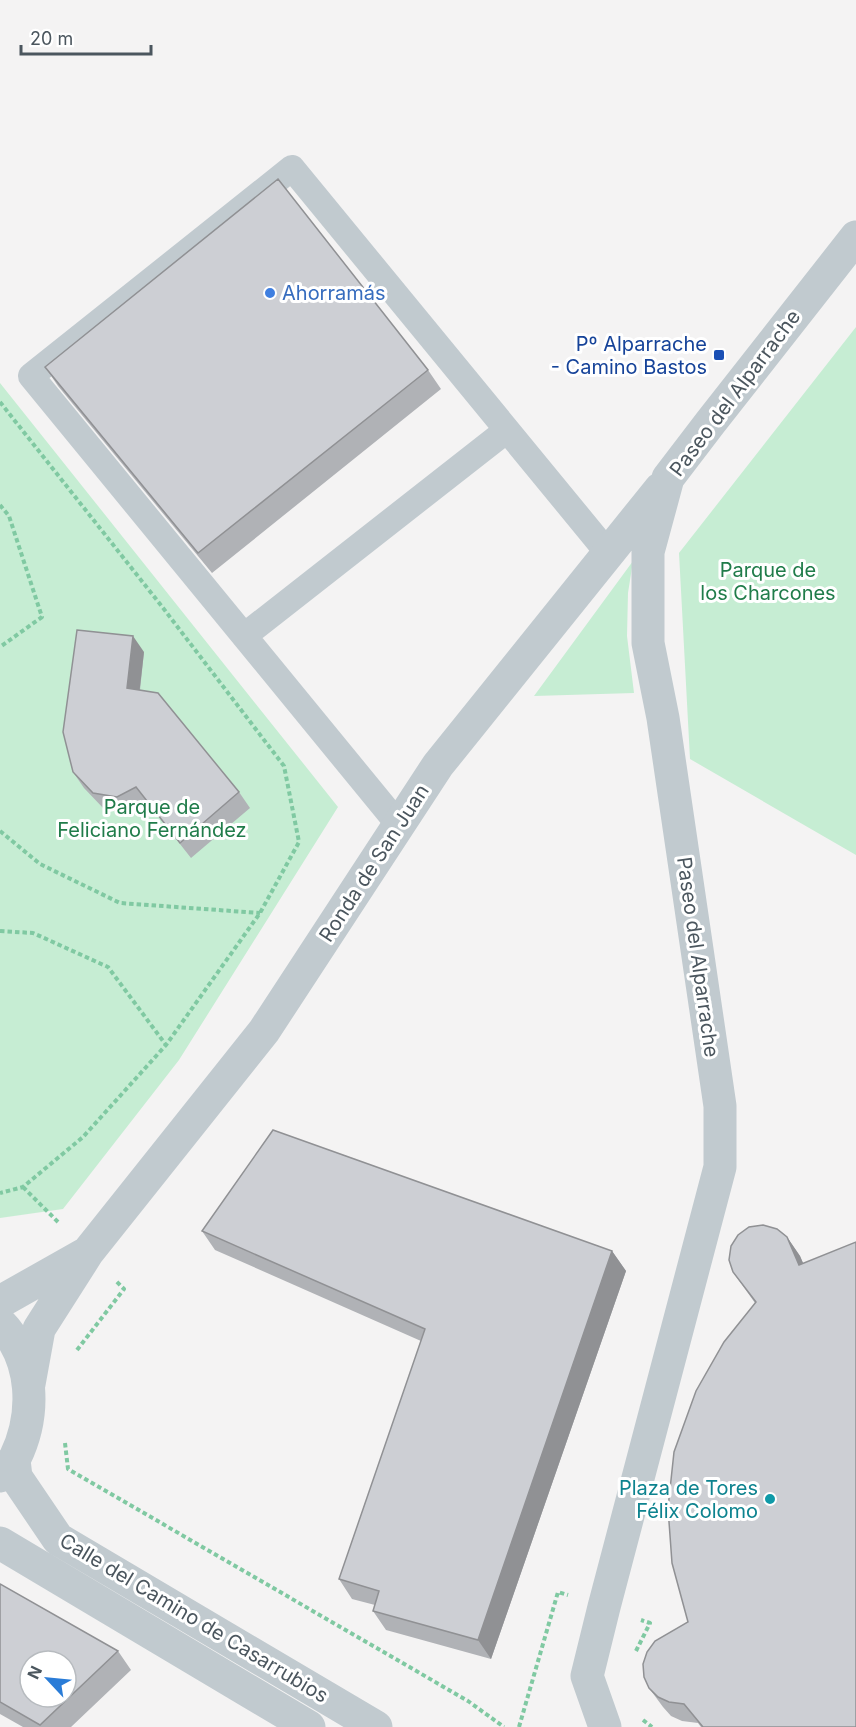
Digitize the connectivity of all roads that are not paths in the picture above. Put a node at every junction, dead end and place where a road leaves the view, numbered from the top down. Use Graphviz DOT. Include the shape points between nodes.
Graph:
graph roads {
  1 [pos="856,237"];
  2 [pos="507,430"];
  3 [pos="668,478"];
  4 [pos="608,553"];
  5 [pos="244,636"];
  6 [pos="399,825"];
  7 [pos="88,1252"];
  8 [pos="0,1302"];
  9 [pos="0,1323"];
  10 [pos="29,1384"];
  11 [pos="7,1468"];
  12 [pos="0,1542"];
  13 [pos="276,1718"];
  14 [pos="309,1727"];
  15 [pos="376,1727"];
  16 [pos="605,1727"];
  1 -- 3 [label="street, Paseo del Alparrache"];
  2 -- 4 [label="lane"];
  2 -- 5 [label="lane"];
  2 -- 5 [label="lane" via="292,168 31,376"];
  3 -- 4 [label="street, Ronda de San Juan"];
  3 -- 16 [label="street, Paseo del Alparrache" via="648,552 648,644 663,718 720,1106 720,1167 587,1676"];
  4 -- 6 [label="street, Ronda de San Juan" via="438,765"];
  5 -- 6 [label="lane"];
  6 -- 7 [label="street, Ronda de San Juan" via="264,1031"];
  7 -- 8 [label="street, Ronda de San Juan"];
  7 -- 10 [label="street, Ronda de San Juan" via="39,1329"];
  9 -- 10 [label="street" via="22,1356"];
  10 -- 11 [label="street" via="28,1423"];
  11 -- 15 [label="street, Calle del Camino de Casarrubios" via="58,1539"];
  12 -- 13 [label="street, Calle del Camino de Casarrubios"];
  13 -- 14 [label="street, Calle del Camino de Casarrubios"];
}
